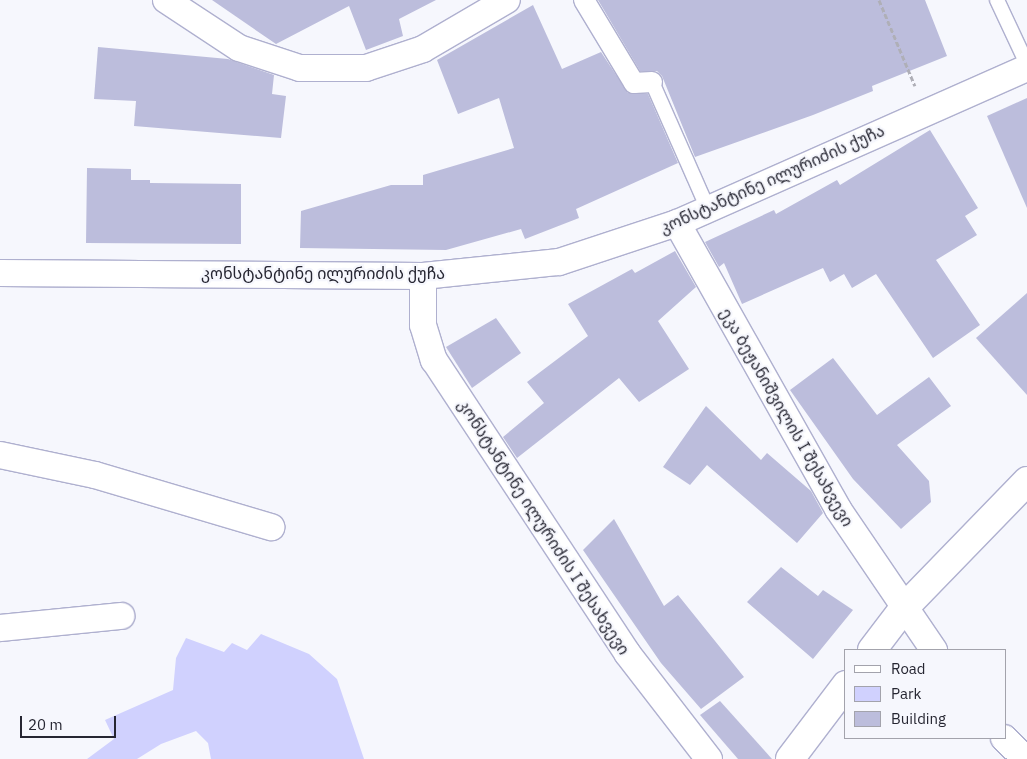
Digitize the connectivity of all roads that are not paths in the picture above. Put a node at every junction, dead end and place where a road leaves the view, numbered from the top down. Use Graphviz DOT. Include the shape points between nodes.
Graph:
graph roads {
  1 [pos="508,0"];
  2 [pos="584,0"];
  3 [pos="997,0"];
  4 [pos="173,2"];
  5 [pos="1027,66"];
  6 [pos="652,82"];
  7 [pos="708,209"];
  8 [pos="677,223"];
  9 [pos="0,273"];
  10 [pos="423,276"];
  11 [pos="0,456"];
  12 [pos="1027,481"];
  13 [pos="272,527"];
  14 [pos="904,608"];
  15 [pos="121,616"];
  16 [pos="0,628"];
  17 [pos="873,649"];
  18 [pos="933,649"];
  19 [pos="844,688"];
  20 [pos="1005,739"];
  21 [pos="708,759"];
  22 [pos="790,759"];
  23 [pos="1026,759"];
  1 -- 4 [label="street" via="423,48 366,68 300,68 239,48"];
  2 -- 6 [label="street" via="634,82"];
  3 -- 5 [label="lane"];
  5 -- 7 [label="street, კონსტანტინე ილურიძის ქუჩა"];
  6 -- 7 [label="lane"];
  7 -- 8 [label="street, კონსტანტინე ილურიძის ქუჩა"];
  8 -- 10 [label="street, კონსტანტინე ილურიძის ქუჩა" via="559,262"];
  8 -- 14 [label="street, ეკა ბეჟანიშვილის I შესახვევი" via="838,509"];
  9 -- 10 [label="street, კონსტანტინე ილურიძის ქუჩა"];
  10 -- 21 [label="street, კონსტანტინე ილურიძის I შესახვევი" via="423,325 434,360 627,653"];
  11 -- 13 [label="street" via="95,475"];
  12 -- 14 [label="street"];
  14 -- 17 [label="street"];
  14 -- 18 [label="street, ეკა ბეჟანიშვილის I შესახვევი"];
  15 -- 16 [label="street"];
  19 -- 22 [label="street"];
  20 -- 23 [label="street"];
}
